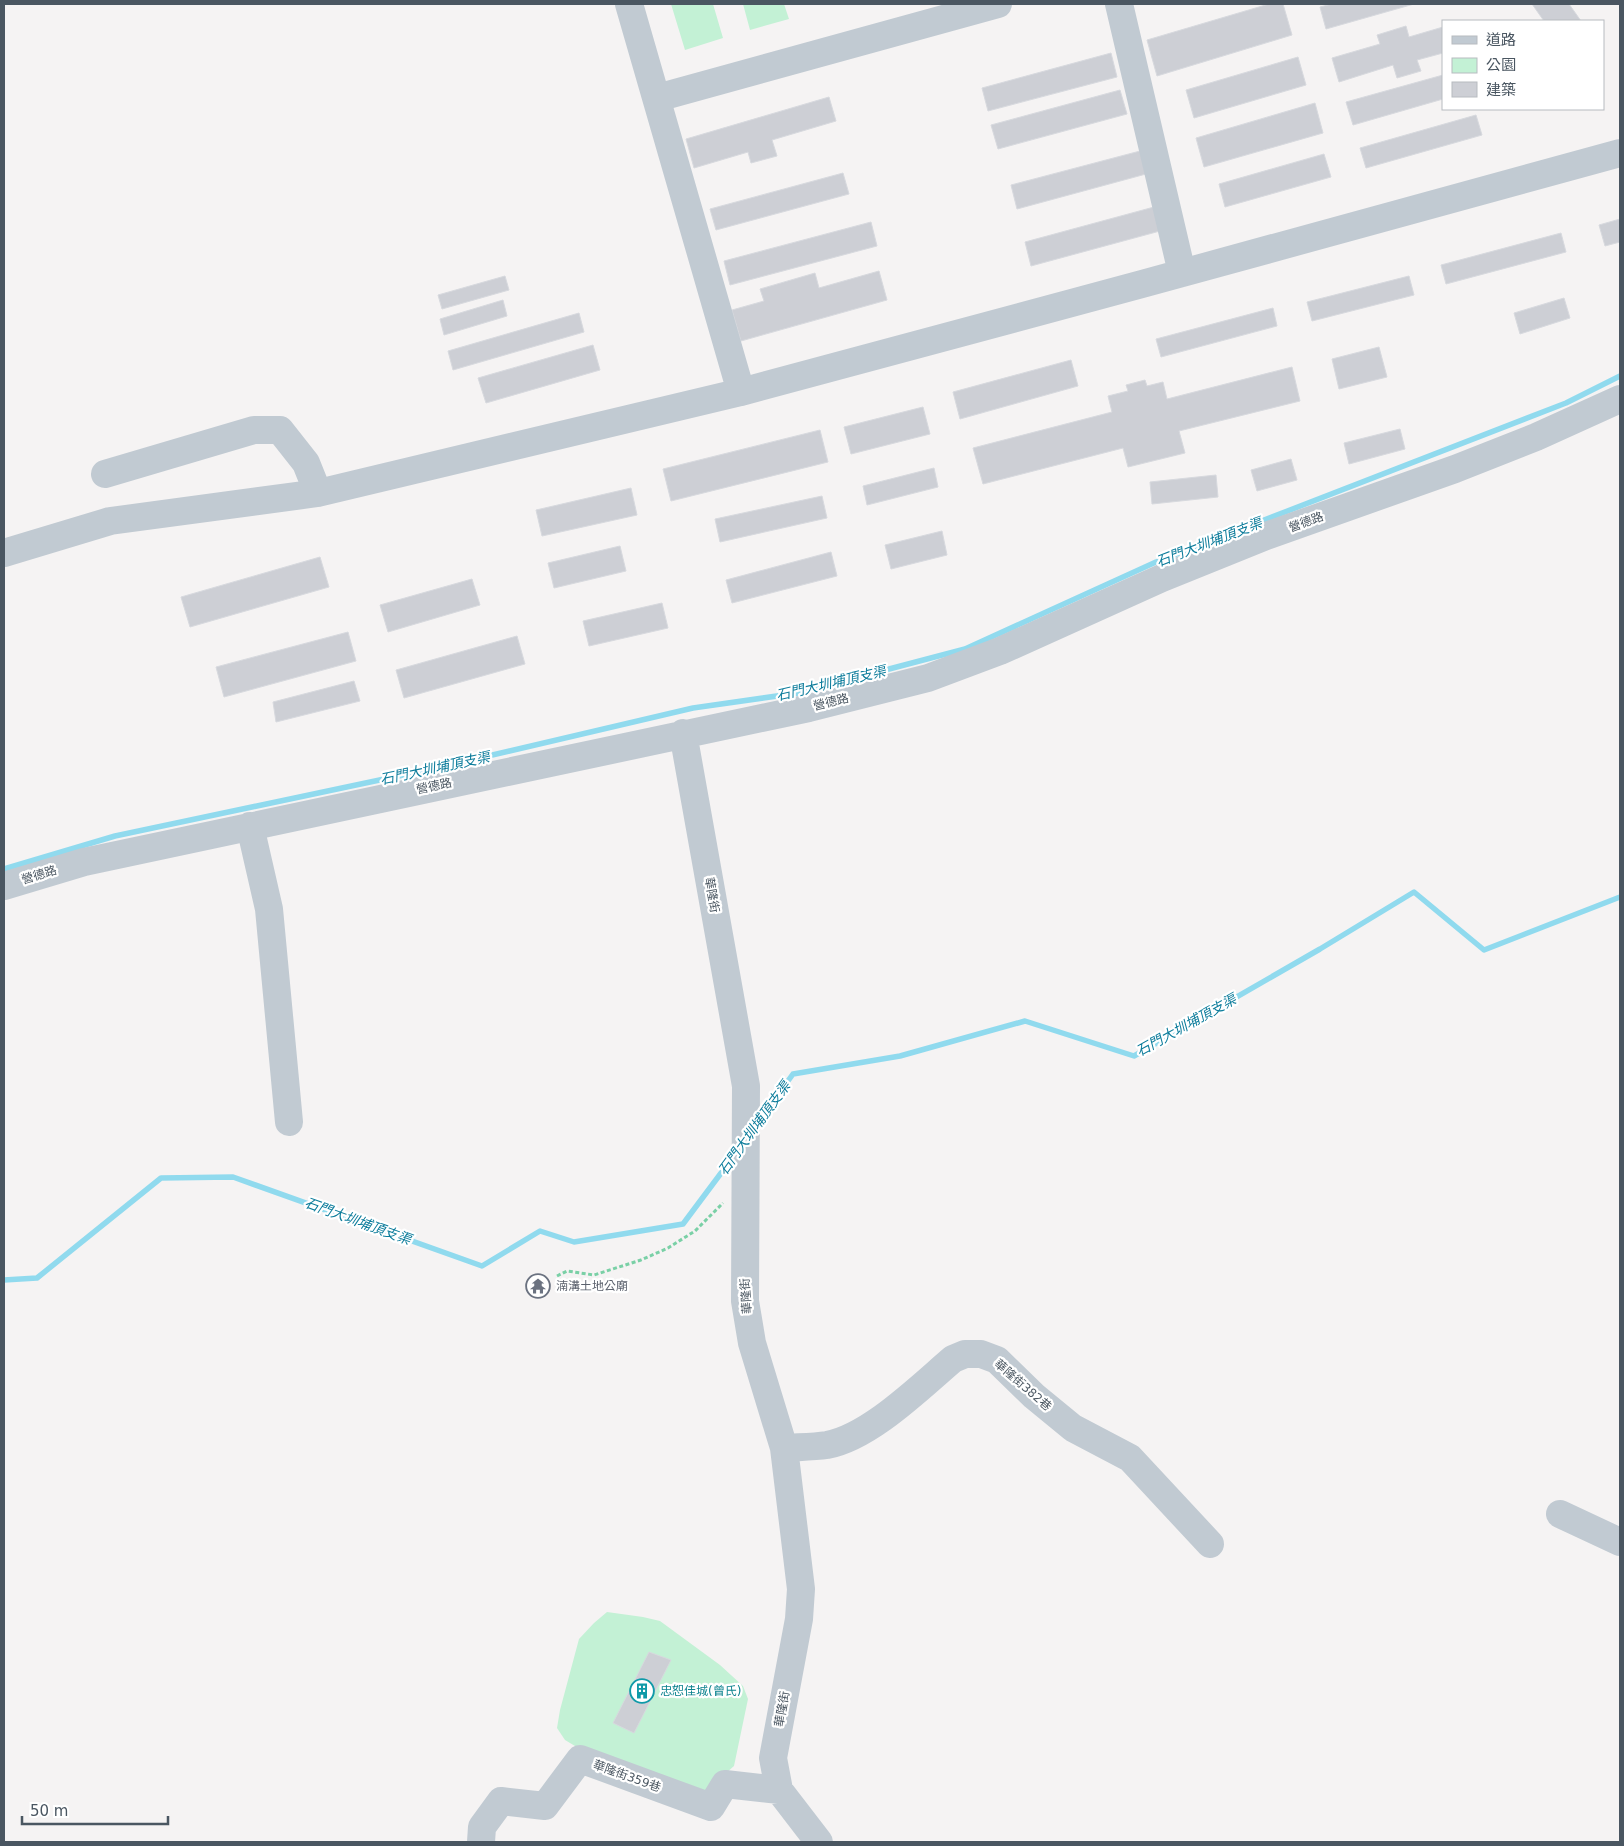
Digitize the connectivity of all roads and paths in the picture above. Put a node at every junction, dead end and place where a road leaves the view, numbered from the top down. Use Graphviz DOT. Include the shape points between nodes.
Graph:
graph roads {
  1 [pos="629,4"];
  2 [pos="998,4"];
  3 [pos="1119,4"];
  4 [pos="657,98"];
  5 [pos="1620,153"];
  6 [pos="1182,273"];
  7 [pos="740,392"];
  8 [pos="1620,399"];
  9 [pos="105,474"];
  10 [pos="318,494"];
  11 [pos="4,553"];
  12 [pos="683,733"];
  13 [pos="250,826"];
  14 [pos="4,886"];
  15 [pos="289,1122"];
  16 [pos="728,1198"];
  17 [pos="556,1276"];
  18 [pos="784,1448"];
  19 [pos="1560,1514"];
  20 [pos="1620,1542"];
  21 [pos="1210,1544"];
  22 [pos="779,1790"];
  23 [pos="480,1842"];
  24 [pos="820,1842"];
  1 -- 4 [label="street"];
  2 -- 4 [label="street"];
  3 -- 6 [label="street"];
  4 -- 7 [label="street"];
  5 -- 6 [label="street"];
  6 -- 7 [label="street"];
  7 -- 10 [label="street"];
  8 -- 12 [label="street, 營德路" via="1455,469 1266,536 1162,578 1000,651 928,678 809,708"];
  9 -- 10 [label="street" via="254,430 280,430 306,463"];
  10 -- 11 [label="street" via="110,521"];
  12 -- 13 [label="street, 營德路"];
  12 -- 18 [label="street, 華隆街" via="746,1086 744,1301 752,1343"];
  13 -- 14 [label="street, 營德路" via="84,862"];
  13 -- 15 [label="street" via="269,909"];
  16 -- 17 [label="path" via="695,1231 668,1248 594,1275 567,1271"];
  18 -- 21 [label="street, 華隆街382巷" via="828,1445 854,1436 893,1410 953,1359 965,1354 981,1354 997,1360 1073,1428 1130,1458"];
  18 -- 22 [label="street, 華隆街" via="800,1589 798,1618 773,1758"];
  19 -- 20 [label="street"];
  22 -- 23 [label="street, 華隆街359巷" via="725,1784 711,1807 580,1759 545,1806 501,1801 482,1827"];
  22 -- 24 [label="street, 華隆街"];
}
